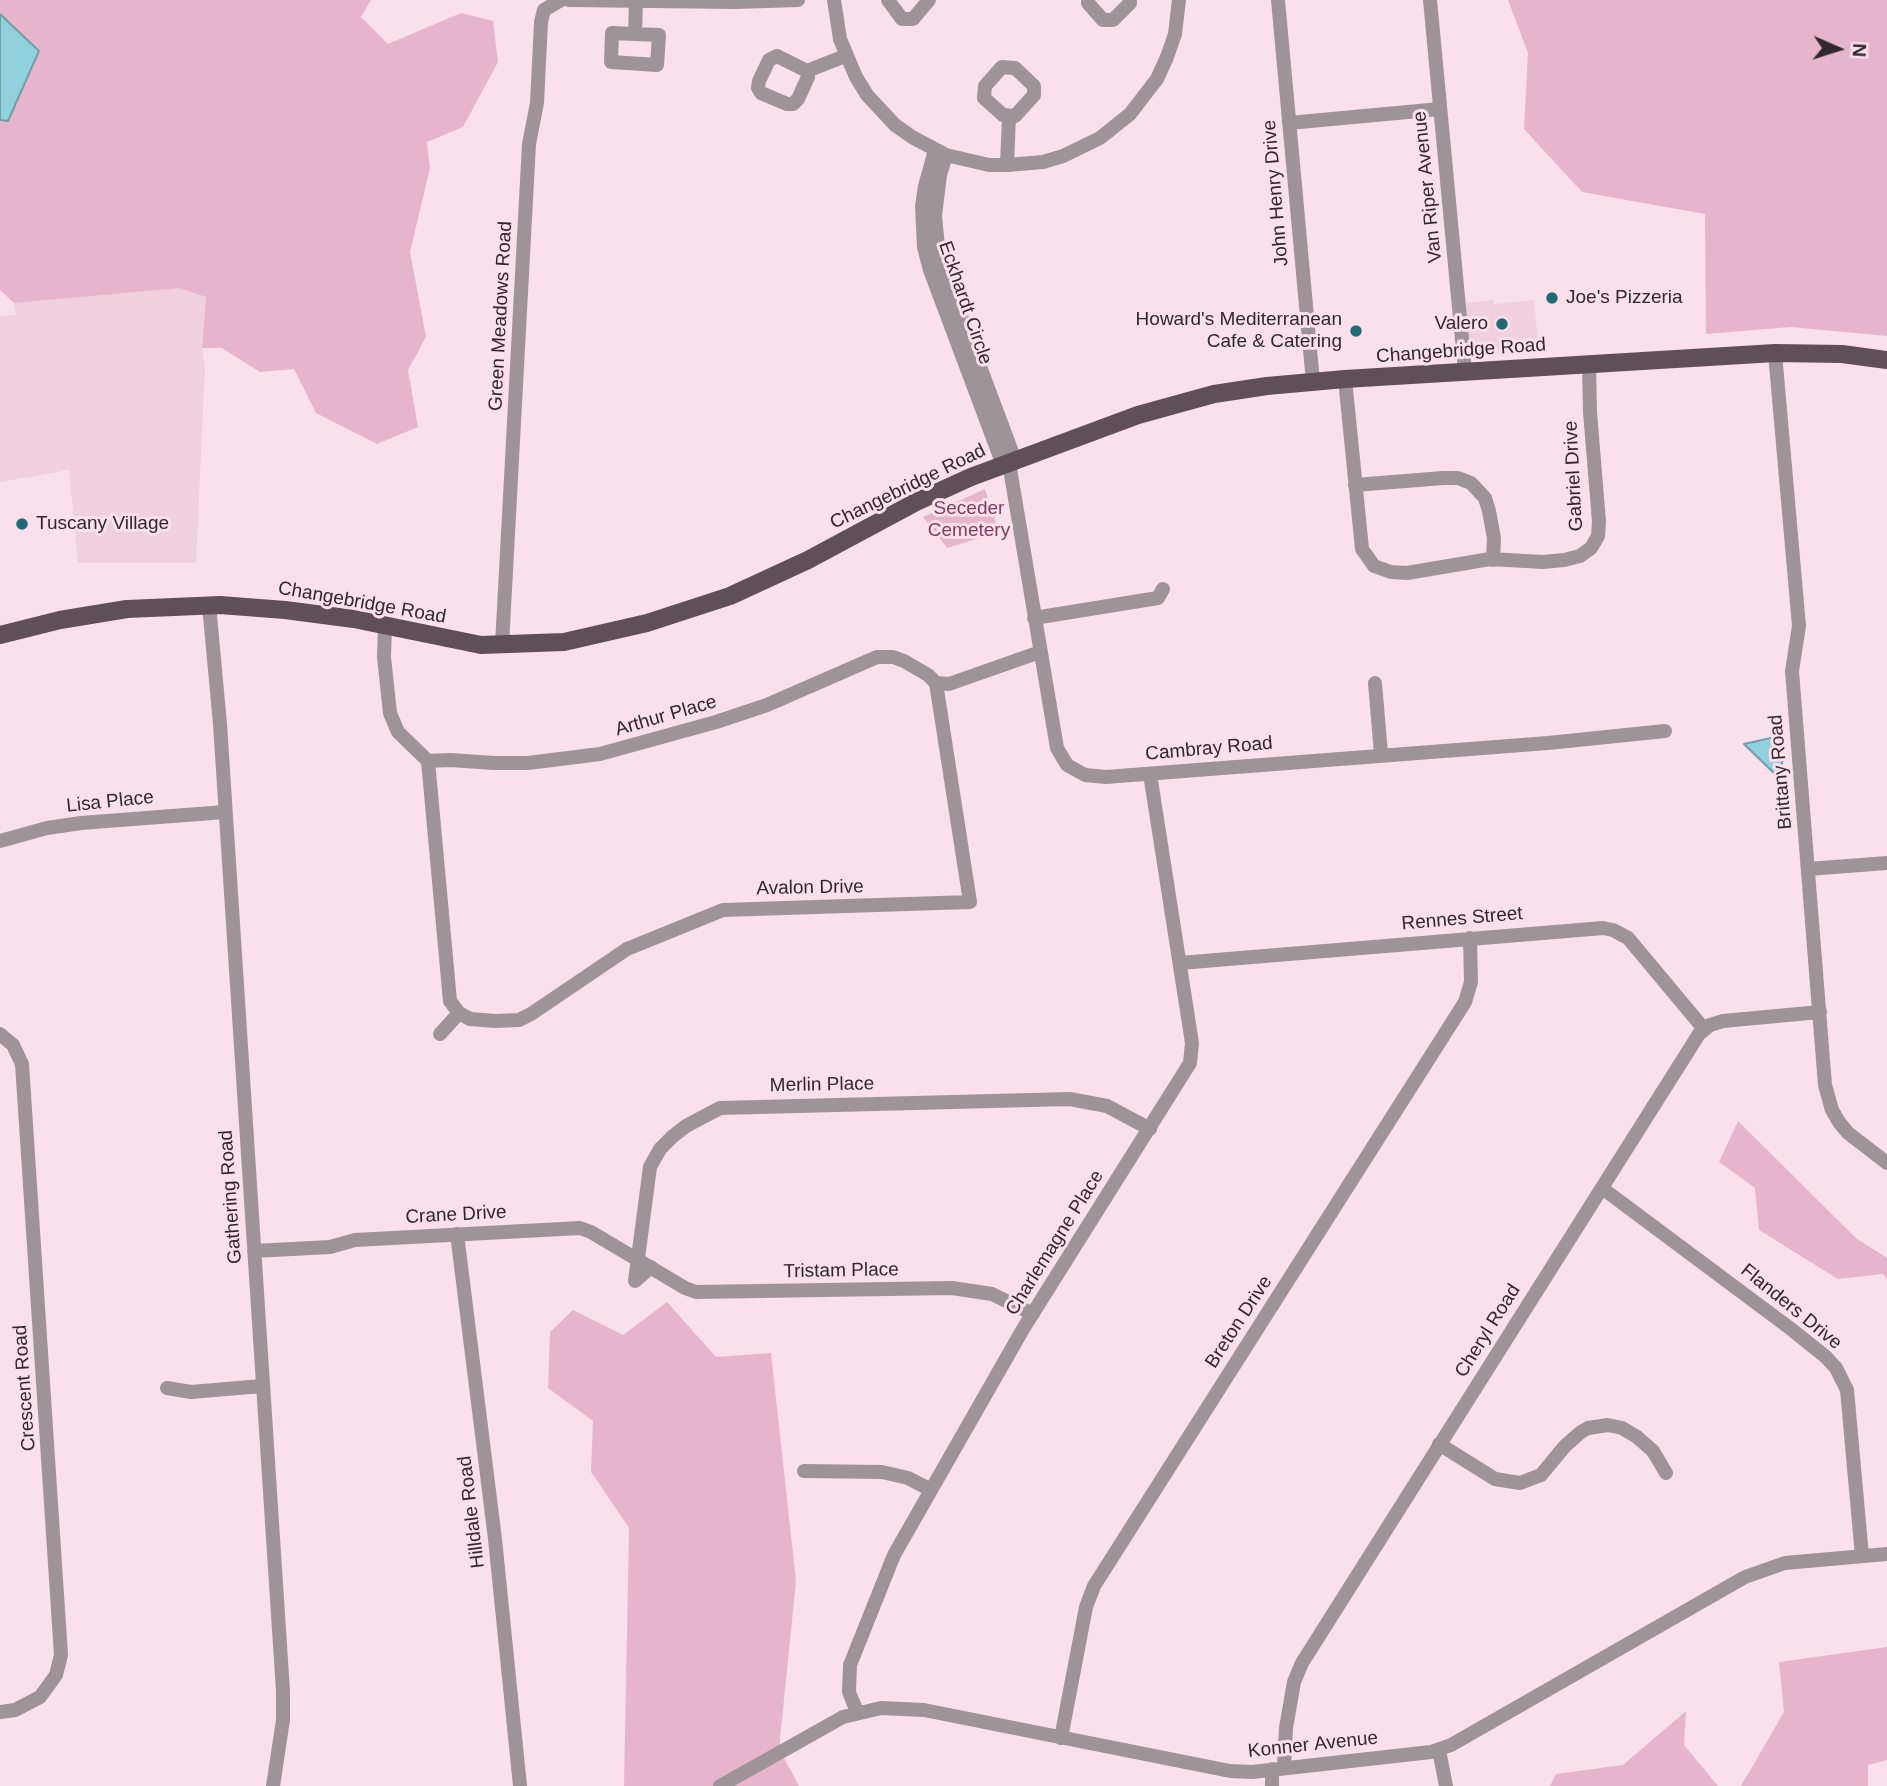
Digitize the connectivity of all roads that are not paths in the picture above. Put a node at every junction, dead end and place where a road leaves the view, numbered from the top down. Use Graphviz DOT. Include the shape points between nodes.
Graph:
graph roads {
  1 [pos="561,0"];
  2 [pos="569,0"];
  3 [pos="798,0"];
  4 [pos="834,0"];
  5 [pos="888,0"];
  6 [pos="929,0"];
  7 [pos="1088,0"];
  8 [pos="1130,0"];
  9 [pos="1179,0"];
  10 [pos="1278,0"];
  11 [pos="1430,0"];
  12 [pos="736,1"];
  13 [pos="636,2"];
  14 [pos="635,34"];
  15 [pos="845,56"];
  16 [pos="807,71"];
  17 [pos="1440,109"];
  18 [pos="1009,116"];
  19 [pos="1289,123"];
  20 [pos="941,153"];
  21 [pos="1007,165"];
  22 [pos="1775,354"];
  23 [pos="1887,360"];
  24 [pos="1589,364"];
  25 [pos="1465,371"];
  26 [pos="1345,379"];
  27 [pos="1313,382"];
  28 [pos="1009,462"];
  29 [pos="1355,485"];
  30 [pos="1493,559"];
  31 [pos="1163,589"];
  32 [pos="209,605"];
  33 [pos="1034,618"];
  34 [pos="385,626"];
  35 [pos="0,635"];
  36 [pos="502,645"];
  37 [pos="1040,652"];
  38 [pos="1375,682"];
  39 [pos="936,683"];
  40 [pos="1665,731"];
  41 [pos="1381,754"];
  42 [pos="428,761"];
  43 [pos="1150,774"];
  44 [pos="225,811"];
  45 [pos="0,841"];
  46 [pos="1887,863"];
  47 [pos="1808,869"];
  48 [pos="1470,938"];
  49 [pos="1180,963"];
  50 [pos="1820,1012"];
  51 [pos="459,1013"];
  52 [pos="1704,1029"];
  53 [pos="0,1034"];
  54 [pos="440,1034"];
  55 [pos="1150,1129"];
  56 [pos="1887,1163"];
  57 [pos="1602,1188"];
  58 [pos="457,1234"];
  59 [pos="254,1251"];
  60 [pos="638,1259"];
  61 [pos="651,1268"];
  62 [pos="1033,1314"];
  63 [pos="262,1386"];
  64 [pos="167,1388"];
  65 [pos="1440,1444"];
  66 [pos="804,1471"];
  67 [pos="1665,1474"];
  68 [pos="931,1490"];
  69 [pos="1887,1554"];
  70 [pos="1862,1556"];
  71 [pos="0,1712"];
  72 [pos="857,1712"];
  73 [pos="1061,1738"];
  74 [pos="1439,1750"];
  75 [pos="1278,1768"];
  76 [pos="273,1786"];
  77 [pos="520,1786"];
  78 [pos="720,1786"];
  79 [pos="1272,1786"];
  80 [pos="1446,1786"];
  1 -- 36 [label="street, Green Meadows Road" via="544,10 541,22 537,103 529,144"];
  2 -- 13 [label="street"];
  3 -- 12 [label="street"];
  4 -- 15 [label="street"];
  5 -- 6 [label="street" via="902,19 913,19"];
  7 -- 8 [label="street" via="1103,19 1113,20"];
  9 -- 21 [label="street" via="1167,57 1157,79 1130,114 1073,152 1043,162"];
  10 -- 19 [label="street, John Henry Drive"];
  11 -- 17 [label="street, Van Riper Avenue"];
  12 -- 13 [label="street"];
  13 -- 14 [label="street"];
  15 -- 16 [label="street"];
  15 -- 20 [label="street" via="867,95 886,116"];
  17 -- 19 [label="street"];
  17 -- 25 [label="street, Van Riper Avenue"];
  18 -- 21 [label="street"];
  19 -- 27 [label="street, John Henry Drive"];
  20 -- 21 [label="street"];
  20 -- 28 [label="street, Eckhardt Circle" via="935,216 939,257"];
  22 -- 23 [label="main road, Changebridge Road" via="1842,354"];
  22 -- 24 [label="main road, Changebridge Road"];
  22 -- 47 [label="street, Brittany Road" via="1799,626 1792,671"];
  24 -- 25 [label="main road, Changebridge Road"];
  24 -- 30 [label="street, Gabriel Drive" via="1600,522 1595,542 1586,553 1564,560"];
  25 -- 26 [label="main road, Changebridge Road"];
  26 -- 27 [label="main road, Changebridge Road"];
  26 -- 29 [label="street, Gabriel Drive"];
  27 -- 28 [label="main road, Changebridge Road" via="1214,394 1138,415"];
  28 -- 33 [label="street, Cambray Road"];
  28 -- 36 [label="main road, Changebridge Road" via="941,490 808,561 730,596 587,638"];
  29 -- 30 [label="street" via="1443,478 1471,483 1485,498 1489,511"];
  29 -- 30 [label="street, Gabriel Drive" via="1362,549 1374,566 1400,573"];
  31 -- 33 [label="street" via="1157,598"];
  32 -- 34 [label="main road, Changebridge Road" via="285,610"];
  32 -- 35 [label="main road, Changebridge Road" via="127,609"];
  32 -- 44 [label="street, Gathering Road"];
  33 -- 37 [label="street, Cambray Road"];
  34 -- 36 [label="main road, Changebridge Road"];
  34 -- 42 [label="street" via="390,713 398,732"];
  37 -- 39 [label="street" via="963,680"];
  37 -- 43 [label="street, Cambray Road" via="1057,748 1067,765 1092,776"];
  38 -- 41 [label="street"];
  39 -- 42 [label="street, Arthur Place" via="904,660 877,657 767,705 600,754 528,763"];
  39 -- 51 [label="street, Avalon Drive" via="970,902 727,909 627,949 519,1020 470,1019"];
  40 -- 41 [label="street, Cambray Road"];
  41 -- 43 [label="street, Cambray Road"];
  42 -- 51 [label="street" via="448,995"];
  43 -- 49 [label="street, Charlemagne Place"];
  44 -- 45 [label="street, Lisa Place" via="81,822"];
  44 -- 59 [label="street, Gathering Road"];
  46 -- 47 [label="street"];
  47 -- 50 [label="street, Brittany Road"];
  48 -- 49 [label="street, Rennes Street"];
  48 -- 52 [label="street, Rennes Street" via="1613,930 1628,938"];
  48 -- 73 [label="street, Breton Drive" via="1471,982 1465,1002 1094,1586"];
  49 -- 55 [label="street, Charlemagne Place" via="1193,1050 1187,1070"];
  50 -- 52 [label="street" via="1735,1019"];
  50 -- 56 [label="street, Brittany Road" via="1825,1085 1832,1110 1847,1133"];
  51 -- 54 [label="street"];
  52 -- 57 [label="street, Cheryl Road"];
  53 -- 71 [label="street, Crescent Road" via="13,1045 22,1063 61,1655 56,1675 40,1697"];
  55 -- 60 [label="street, Merlin Place" via="1107,1105 1070,1099 720,1108 685,1126 655,1157"];
  55 -- 62 [label="street, Charlemagne Place"];
  57 -- 65 [label="street, Cheryl Road"];
  57 -- 70 [label="street, Flanders Drive" via="1836,1368 1847,1390"];
  58 -- 59 [label="street, Crane Drive"];
  58 -- 60 [label="street, Crane Drive" via="580,1228"];
  58 -- 77 [label="street, Hilldale Road"];
  59 -- 63 [label="street, Gathering Road"];
  60 -- 61 [label="street, Crane Drive"];
  60 -- 61 [label="street, Merlin Place" via="635,1282"];
  61 -- 62 [label="street, Tristam Place" via="696,1292 952,1288 992,1294"];
  62 -- 68 [label="street, Charlemagne Place"];
  63 -- 64 [label="street" via="191,1392"];
  63 -- 76 [label="street, Gathering Road" via="283,1691"];
  65 -- 67 [label="street" via="1495,1479 1520,1483 1541,1475 1581,1432 1608,1425 1637,1437 1653,1451"];
  65 -- 75 [label="street, Cheryl Road" via="1301,1663"];
  66 -- 68 [label="street" via="882,1472"];
  68 -- 72 [label="street, Charlemagne Place" via="894,1555 850,1665 849,1692"];
  69 -- 70 [label="street, Konner Avenue"];
  70 -- 74 [label="street, Konner Avenue" via="1785,1563 1745,1577"];
  72 -- 73 [label="street, Konner Avenue" via="924,1710"];
  72 -- 78 [label="street, Konner Avenue"];
  73 -- 75 [label="street, Konner Avenue" via="1230,1772"];
  74 -- 75 [label="street, Konner Avenue"];
  74 -- 80 [label="street"];
  75 -- 79 [label="street, Cheryl Road"];
}
